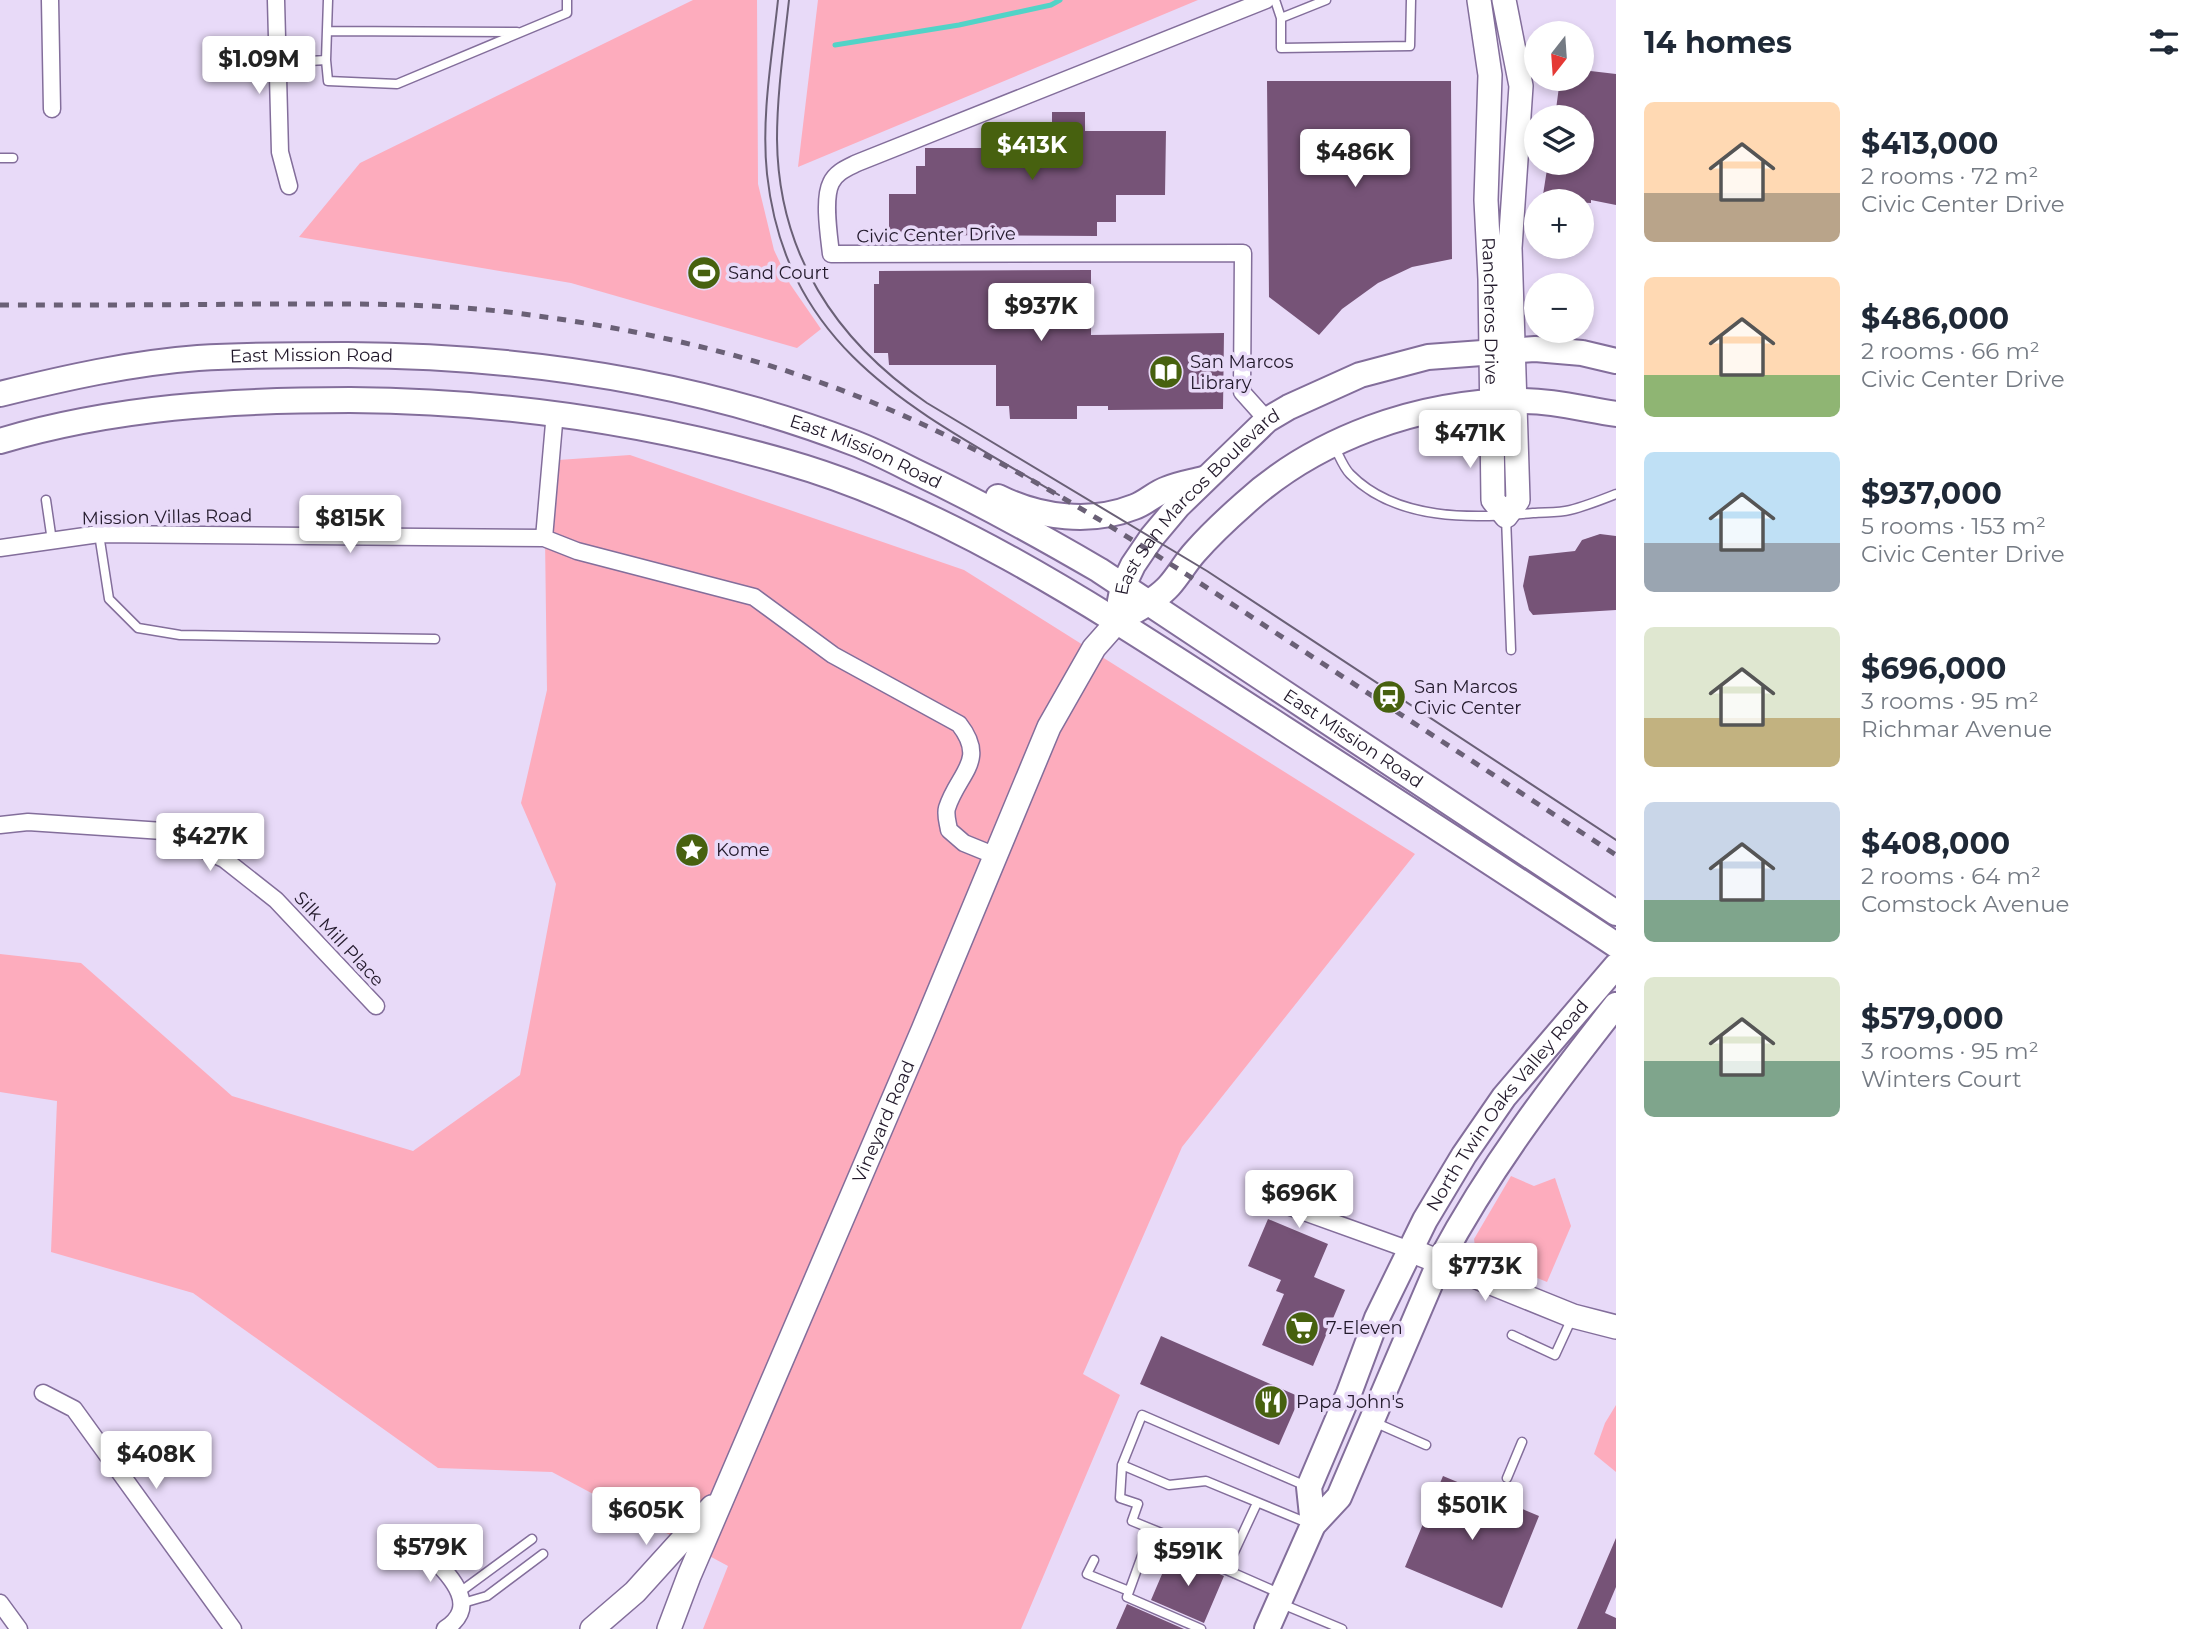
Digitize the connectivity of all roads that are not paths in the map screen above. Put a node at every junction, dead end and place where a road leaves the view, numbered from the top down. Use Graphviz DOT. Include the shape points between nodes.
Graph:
graph roads {
  1 [pos="50,0"];
  2 [pos="276,0"];
  3 [pos="328,0"];
  4 [pos="567,0"];
  5 [pos="1266,0"];
  6 [pos="1275,0"];
  7 [pos="1326,0"];
  8 [pos="1410,0"];
  9 [pos="1479,0"];
  10 [pos="1504,0"];
  11 [pos="1281,18"];
  12 [pos="327,31"];
  13 [pos="522,32"];
  14 [pos="326,60"];
  15 [pos="276,62"];
  16 [pos="52,109"];
  17 [pos="0,158"];
  18 [pos="13,158"];
  19 [pos="289,187"];
  20 [pos="1500,351"];
  21 [pos="1616,361"];
  22 [pos="0,394"];
  23 [pos="1516,401"];
  24 [pos="1491,403"];
  25 [pos="555,412"];
  26 [pos="1616,414"];
  27 [pos="1267,420"];
  28 [pos="0,441"];
  29 [pos="856,444"];
  30 [pos="1333,444"];
  31 [pos="1208,478"];
  32 [pos="1616,494"];
  33 [pos="46,500"];
  34 [pos="1506,516"];
  35 [pos="99,534"];
  36 [pos="544,538"];
  37 [pos="52,541"];
  38 [pos="0,548"];
  39 [pos="1123,586"];
  40 [pos="1148,603"];
  41 [pos="1116,622"];
  42 [pos="435,639"];
  43 [pos="1511,650"];
  44 [pos="0,825"];
  45 [pos="996,856"];
  46 [pos="1616,912"];
  47 [pos="1616,945"];
  48 [pos="1616,966"];
  49 [pos="1606,997"];
  50 [pos="376,1006"];
  51 [pos="1268,1199"];
  52 [pos="1410,1250"];
  53 [pos="1440,1261"];
  54 [pos="1573,1315"];
  55 [pos="1616,1327"];
  56 [pos="1512,1335"];
  57 [pos="43,1393"];
  58 [pos="1372,1421"];
  59 [pos="1522,1441"];
  60 [pos="1426,1445"];
  61 [pos="1122,1465"];
  62 [pos="1507,1478"];
  63 [pos="1309,1487"];
  64 [pos="726,1492"];
  65 [pos="1257,1503"];
  66 [pos="1313,1525"];
  67 [pos="532,1539"];
  68 [pos="419,1543"];
  69 [pos="543,1554"];
  70 [pos="1094,1560"];
  71 [pos="1129,1591"];
  72 [pos="462,1598"];
  73 [pos="1281,1598"];
  74 [pos="0,1603"];
  75 [pos="19,1629"];
  76 [pos="233,1629"];
  77 [pos="444,1629"];
  78 [pos="593,1629"];
  79 [pos="669,1629"];
  80 [pos="1201,1629"];
  81 [pos="1267,1629"];
  82 [pos="1342,1629"];
  1 -- 16 [label="street"];
  2 -- 15 [label="street"];
  3 -- 12 [label="lane"];
  4 -- 13 [label="lane" via="567,13"];
  5 -- 27 [label="street, Civic Center Drive" via="857,163 840,171 831,182 828,205 831,254 1243,253 1242,392"];
  6 -- 11 [label="lane"];
  7 -- 11 [label="lane"];
  8 -- 11 [label="lane" via="1410,46 1280,48"];
  9 -- 20 [label="main road, Rancheros Drive" via="1490,75 1486,200"];
  10 -- 20 [label="main road, Rancheros Drive" via="1521,86"];
  12 -- 13 [label="lane"];
  12 -- 14 [label="lane"];
  13 -- 14 [label="lane" via="397,84 328,81"];
  14 -- 15 [label="lane"];
  15 -- 19 [label="street" via="280,152"];
  17 -- 18 [label="lane"];
  20 -- 21 [label="main road, East San Marcos Boulevard" via="1582,353"];
  20 -- 23 [label="main road, Rancheros Drive"];
  20 -- 24 [label="main road, Rancheros Drive"];
  20 -- 27 [label="main road, East San Marcos Boulevard" via="1428,357 1360,375"];
  22 -- 29 [label="main road, East Mission Road" via="71,377 196,358 446,357 636,380 784,418"];
  23 -- 24 [label="main road, East San Marcos Boulevard"];
  23 -- 26 [label="main road, East San Marcos Boulevard"];
  23 -- 34 [label="main road, Rancheros Drive" via="1518,500"];
  24 -- 30 [label="main road, East San Marcos Boulevard" via="1437,409"];
  24 -- 34 [label="main road, Rancheros Drive" via="1493,500"];
  25 -- 28 [label="main road, East Mission Road" via="450,402 269,400 109,416"];
  25 -- 36 [label="street"];
  25 -- 41 [label="main road, East Mission Road" via="775,459 839,480 1002,554"];
  27 -- 31 [label="main road, East San Marcos Boulevard"];
  29 -- 31 [label="main road" via="966,481 1018,506 1059,516 1095,517 1135,507 1166,489"];
  29 -- 39 [label="main road, East Mission Road" via="960,492"];
  30 -- 34 [label="lane" via="1348,473 1389,500 1433,512"];
  30 -- 40 [label="main road, East San Marcos Boulevard" via="1246,502"];
  31 -- 39 [label="main road, East San Marcos Boulevard" via="1152,537"];
  32 -- 34 [label="lane" via="1568,510"];
  33 -- 37 [label="lane"];
  34 -- 43 [label="lane"];
  35 -- 36 [label="street, Mission Villas Road"];
  35 -- 37 [label="street, Mission Villas Road"];
  35 -- 42 [label="lane" via="109,599 138,628 180,635"];
  36 -- 45 [label="street" via="577,551 754,597 833,655 959,724 971,739 971,757 946,811 949,830 964,843"];
  37 -- 38 [label="street, Mission Villas Road"];
  39 -- 40 [label="main road, East Mission Road"];
  39 -- 41 [label="main road, East San Marcos Boulevard"];
  40 -- 41 [label="main road, East San Marcos Boulevard"];
  40 -- 46 [label="main road, East Mission Road"];
  41 -- 45 [label="main road, Vineyard Road" via="1094,648 1049,727"];
  41 -- 47 [label="main road, East Mission Road"];
  44 -- 50 [label="street, Silk Mill Place" via="28,822 163,831 223,859 276,900"];
  45 -- 64 [label="main road, Vineyard Road"];
  48 -- 49 [label="main road, North Twin Oaks Valley Road"];
  49 -- 52 [label="main road, North Twin Oaks Valley Road" via="1526,1069 1445,1184"];
  49 -- 53 [label="main road, North Twin Oaks Valley Road" via="1473,1201"];
  51 -- 52 [label="street"];
  52 -- 53 [label="main road"];
  52 -- 63 [label="main road, North Twin Oaks Valley Road" via="1377,1318"];
  53 -- 54 [label="main road"];
  53 -- 58 [label="main road, North Twin Oaks Valley Road"];
  54 -- 55 [label="main road"];
  54 -- 56 [label="lane" via="1555,1355"];
  57 -- 76 [label="street" via="74,1409"];
  58 -- 60 [label="lane"];
  58 -- 66 [label="main road, North Twin Oaks Valley Road" via="1339,1497"];
  59 -- 62 [label="lane"];
  61 -- 63 [label="lane" via="1142,1415"];
  61 -- 65 [label="lane" via="1169,1485 1206,1481"];
  61 -- 65 [label="lane" via="1120,1498 1138,1504 1132,1521 1230,1561"];
  63 -- 66 [label="main road, North Twin Oaks Valley Road"];
  64 -- 78 [label="main road" via="635,1592"];
  64 -- 79 [label="main road, Vineyard Road"];
  65 -- 66 [label="lane"];
  66 -- 73 [label="main road, North Twin Oaks Valley Road"];
  67 -- 72 [label="lane"];
  68 -- 72 [label="street"];
  69 -- 72 [label="lane" via="487,1596"];
  70 -- 71 [label="lane" via="1087,1574"];
  71 -- 73 [label="lane" via="1148,1539"];
  71 -- 80 [label="lane" via="1127,1597"];
  72 -- 77 [label="street" via="461,1611"];
  73 -- 81 [label="main road, North Twin Oaks Valley Road"];
  73 -- 82 [label="lane"];
  74 -- 75 [label="street"];
}
